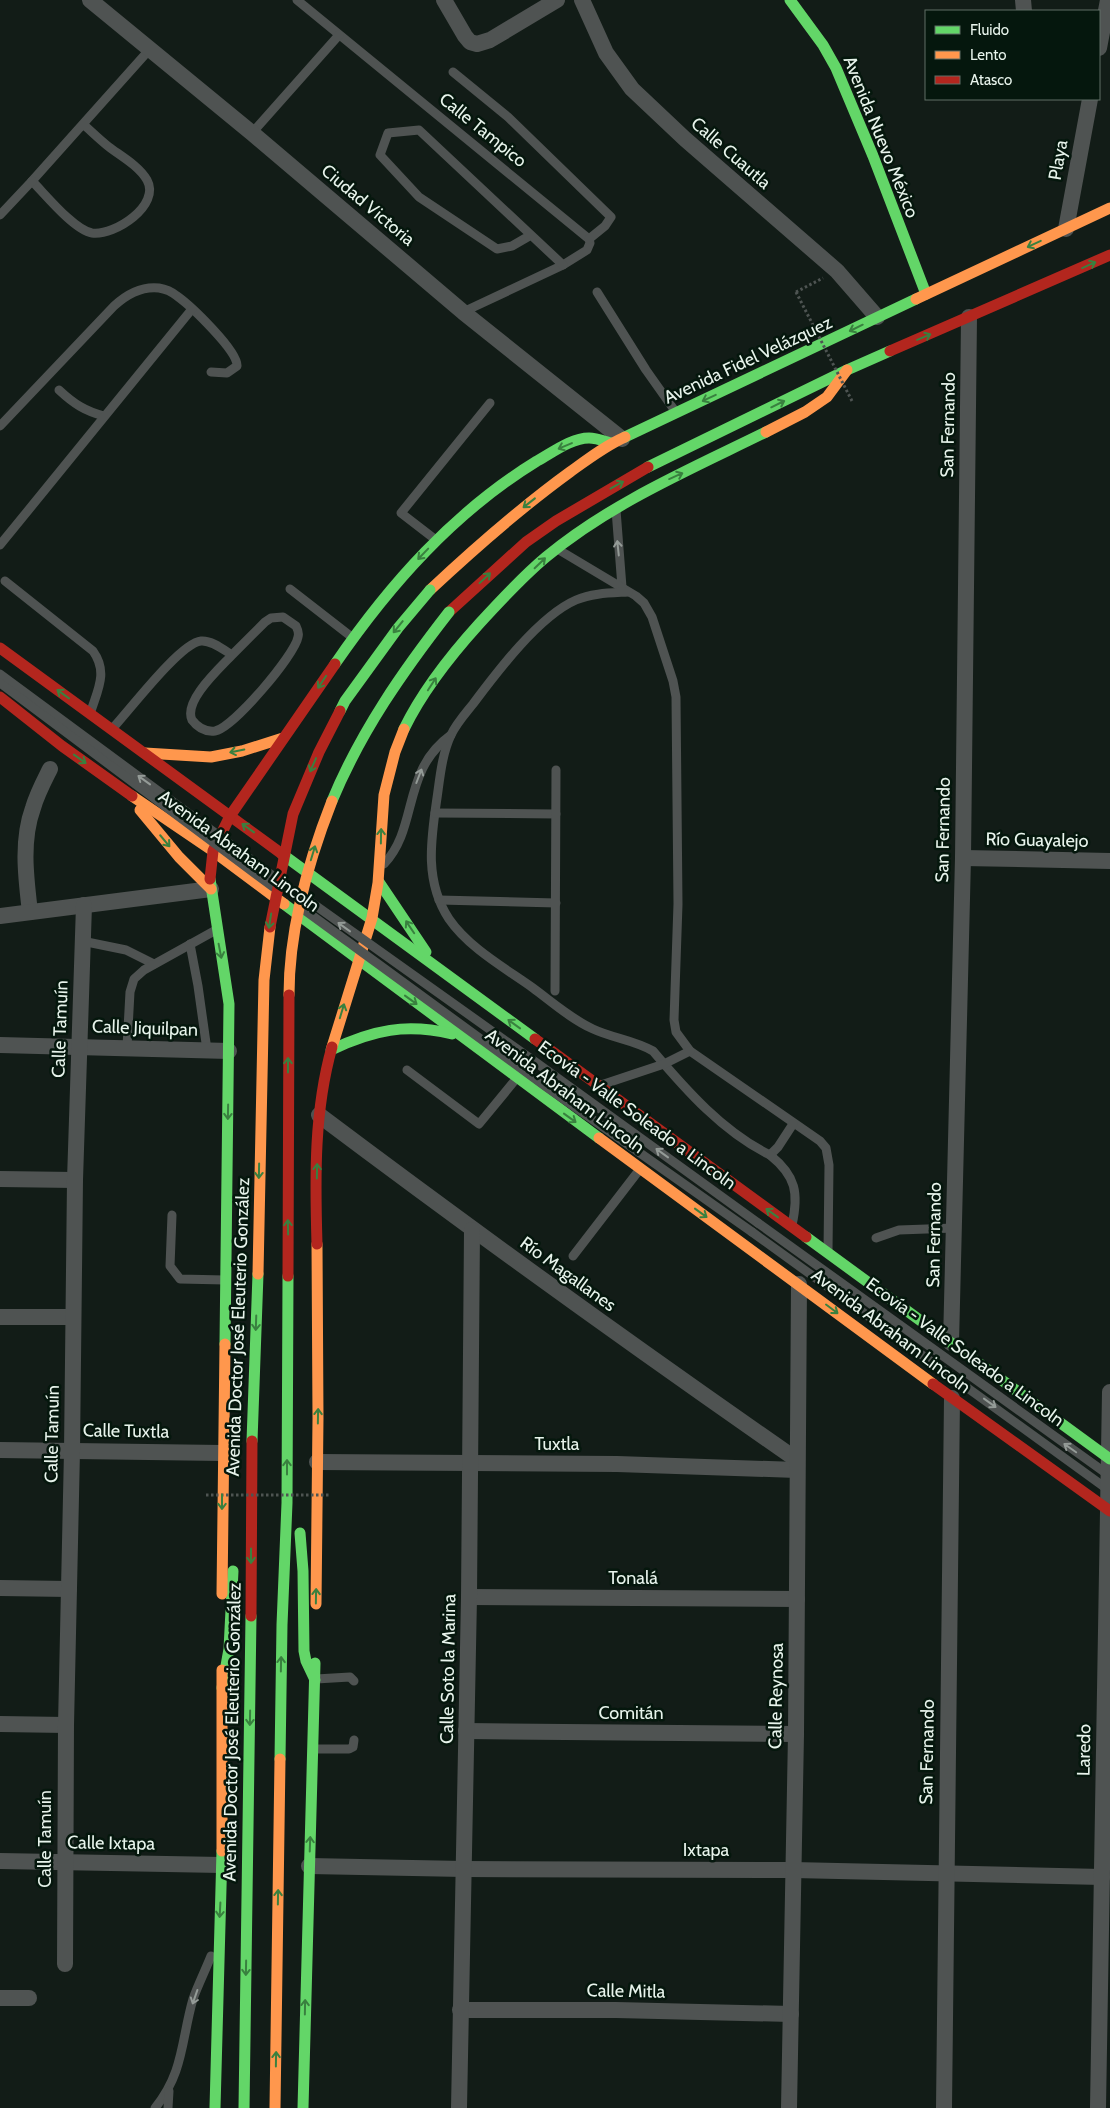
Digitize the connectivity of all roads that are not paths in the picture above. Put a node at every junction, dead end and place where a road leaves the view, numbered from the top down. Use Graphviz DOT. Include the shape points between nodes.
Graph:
graph roads {
  1 [pos="90,0"];
  2 [pos="297,0"];
  3 [pos="444,0"];
  4 [pos="557,0"];
  5 [pos="582,0"];
  6 [pos="790,0"];
  7 [pos="1108,0"];
  8 [pos="339,35"];
  9 [pos="1100,43"];
  10 [pos="150,49"];
  11 [pos="453,72"];
  12 [pos="1090,100"];
  13 [pos="84,124"];
  14 [pos="252,133"];
  15 [pos="32,181"];
  16 [pos="1110,208"];
  17 [pos="0,215"];
  18 [pos="1066,229"];
  19 [pos="531,235"];
  20 [pos="589,239"];
  21 [pos="1110,255"];
  22 [pos="562,265"];
  23 [pos="597,292"];
  24 [pos="926,294"];
  25 [pos="192,309"];
  26 [pos="463,312"];
  27 [pos="877,317"];
  28 [pos="969,317"];
  29 [pos="847,370"];
  30 [pos="211,372"];
  31 [pos="59,390"];
  32 [pos="490,403"];
  33 [pos="676,413"];
  34 [pos="104,416"];
  35 [pos="0,426"];
  36 [pos="617,441"];
  37 [pos="616,509"];
  38 [pos="436,540"];
  39 [pos="0,546"];
  40 [pos="557,548"];
  41 [pos="5,581"];
  42 [pos="625,589"];
  43 [pos="290,590"];
  44 [pos="430,590"];
  45 [pos="352,638"];
  46 [pos="0,648"];
  47 [pos="232,655"];
  48 [pos="0,674"];
  49 [pos="0,683"];
  50 [pos="0,698"];
  51 [pos="90,714"];
  52 [pos="112,729"];
  53 [pos="451,735"];
  54 [pos="283,738"];
  55 [pos="145,753"];
  56 [pos="50,768"];
  57 [pos="556,770"];
  58 [pos="123,790"];
  59 [pos="435,813"];
  60 [pos="556,814"];
  61 [pos="230,816"];
  62 [pos="213,850"];
  63 [pos="963,858"];
  64 [pos="1110,861"];
  65 [pos="380,868"];
  66 [pos="378,882"];
  67 [pos="285,884"];
  68 [pos="210,889"];
  69 [pos="293,890"];
  70 [pos="439,900"];
  71 [pos="556,903"];
  72 [pos="84,905"];
  73 [pos="30,912"];
  74 [pos="0,916"];
  75 [pos="372,919"];
  76 [pos="216,930"];
  77 [pos="82,941"];
  78 [pos="190,944"];
  79 [pos="358,960"];
  80 [pos="154,964"];
  81 [pos="437,968"];
  82 [pos="555,991"];
  83 [pos="462,1037"];
  84 [pos="540,1043"];
  85 [pos="0,1045"];
  86 [pos="79,1046"];
  87 [pos="127,1047"];
  88 [pos="207,1050"];
  89 [pos="331,1050"];
  90 [pos="229,1051"];
  91 [pos="690,1051"];
  92 [pos="664,1064"];
  93 [pos="407,1070"];
  94 [pos="584,1076"];
  95 [pos="517,1078"];
  96 [pos="599,1086"];
  97 [pos="548,1102"];
  98 [pos="319,1115"];
  99 [pos="793,1124"];
  100 [pos="770,1155"];
  101 [pos="640,1168"];
  102 [pos="0,1179"];
  103 [pos="74,1180"];
  104 [pos="172,1215"];
  105 [pos="792,1227"];
  106 [pos="954,1228"];
  107 [pos="472,1230"];
  108 [pos="876,1238"];
  109 [pos="828,1254"];
  110 [pos="573,1256"];
  111 [pos="225,1280"];
  112 [pos="798,1284"];
  113 [pos="0,1317"];
  114 [pos="73,1317"];
  115 [pos="951,1343"];
  116 [pos="1110,1392"];
  117 [pos="952,1398"];
  118 [pos="0,1450"];
  119 [pos="72,1451"];
  120 [pos="222,1453"];
  121 [pos="251,1460"];
  122 [pos="317,1462"];
  123 [pos="470,1464"];
  124 [pos="797,1465"];
  125 [pos="1109,1475"];
  126 [pos="239,1481"];
  127 [pos="287,1502"];
  128 [pos="235,1509"];
  129 [pos="1109,1510"];
  130 [pos="0,1588"];
  131 [pos="69,1589"];
  132 [pos="469,1597"];
  133 [pos="797,1599"];
  134 [pos="316,1615"];
  135 [pos="316,1633"];
  136 [pos="315,1680"];
  137 [pos="354,1681"];
  138 [pos="222,1688"];
  139 [pos="1108,1688"];
  140 [pos="0,1724"];
  141 [pos="66,1725"];
  142 [pos="466,1731"];
  143 [pos="796,1734"];
  144 [pos="354,1740"];
  145 [pos="313,1749"];
  146 [pos="0,1861"];
  147 [pos="65,1862"];
  148 [pos="222,1865"];
  149 [pos="309,1866"];
  150 [pos="464,1869"];
  151 [pos="793,1870"];
  152 [pos="945,1874"];
  153 [pos="1102,1877"];
  154 [pos="219,1935"];
  155 [pos="65,1964"];
  156 [pos="0,1998"];
  157 [pos="29,1998"];
  158 [pos="460,2010"];
  159 [pos="791,2014"];
  160 [pos="1105,2020"];
  161 [pos="168,2091"];
  162 [pos="155,2108"];
  163 [pos="168,2108"];
  164 [pos="215,2108"];
  165 [pos="244,2108"];
  166 [pos="275,2108"];
  167 [pos="302,2108"];
  168 [pos="458,2108"];
  169 [pos="789,2108"];
  170 [pos="944,2108"];
  171 [pos="1098,2108"];
  1 -- 10 [label="street, Ciudad Victoria"];
  2 -- 8 [label="lane, Calle Tampico"];
  3 -- 4 [label="street" via="465,36 477,44 490,40"];
  5 -- 27 [label="street, Calle Cuautla" via="606,53 632,89 837,271"];
  6 -- 24 [label="main road, Avenida Nuevo México" via="823,45 840,76"];
  7 -- 9 [label="street"];
  8 -- 14 [label="lane"];
  8 -- 20 [label="lane, Calle Tampico"];
  10 -- 13 [label="lane"];
  10 -- 14 [label="street, Ciudad Victoria"];
  11 -- 20 [label="lane" via="508,118 611,217"];
  12 -- 18 [label="street, Playa"];
  13 -- 15 [label="lane"];
  13 -- 15 [label="lane" via="148,182 149,196 140,210 112,230 91,233 73,222"];
  14 -- 26 [label="street, Ciudad Victoria"];
  15 -- 17 [label="lane"];
  16 -- 18 [label="main road, Avenida Fidel Velázquez"];
  18 -- 24 [label="main road, Avenida Fidel Velázquez, one-way"];
  19 -- 19 [label="lane" via="512,246 497,249 419,198 380,155 388,132 420,130"];
  19 -- 22 [label="lane"];
  20 -- 22 [label="lane" via="587,250"];
  28 -- 21 [label="main road, one-way"];
  22 -- 26 [label="lane"];
  23 -- 33 [label="lane"];
  24 -- 27 [label="main road, Avenida Fidel Velázquez"];
  25 -- 30 [label="lane" via="229,349 237,363 234,370 226,373"];
  25 -- 34 [label="lane"];
  25 -- 35 [label="lane" via="166,290 148,288 132,292 114,306"];
  26 -- 36 [label="street, Ciudad Victoria"];
  27 -- 33 [label="main road, Avenida Fidel Velázquez, one-way"];
  29 -- 28 [label="main road, one-way"];
  28 -- 63 [label="street, San Fernando"];
  37 -- 29 [label="main road, one-way" via="805,412 827,396"];
  127 -- 29 [label="main road, one-way, bridge" via="291,949 313,849 352,756 384,698 449,612 526,542 556,520 689,446"];
  31 -- 34 [label="lane" via="86,411"];
  32 -- 38 [label="lane" via="401,513"];
  33 -- 36 [label="main road, Avenida Fidel Velázquez"];
  34 -- 39 [label="lane"];
  36 -- 38 [label="main road, one-way" via="588,438 559,448 488,493"];
  36 -- 44 [label="main road, Avenida Fidel Velázquez, one-way" via="541,493"];
  37 -- 40 [label="main road"];
  42 -- 37 [label="lane, one-way"];
  38 -- 45 [label="main road, one-way" via="397,581"];
  40 -- 42 [label="lane"];
  65 -- 40 [label="main road, one-way" via="387,777 408,723 437,676 478,625"];
  41 -- 51 [label="lane" via="94,651 102,666 102,674"];
  42 -- 53 [label="lane" via="576,599 553,615 494,676"];
  42 -- 91 [label="lane" via="644,603 652,617 676,697 678,904 674,1020 676,1032"];
  43 -- 45 [label="lane"];
  44 -- 121 [label="main road, Avenida Doctor José Eleuterio González, one-way, bridge" via="345,701 306,781 291,823 271,918 265,972"];
  45 -- 54 [label="main road, one-way"];
  51 -- 46 [label="main road, one-way"];
  47 -- 47 [label="lane" via="271,618 283,617 296,626 296,642 240,714 221,729 203,730 192,720 191,709 200,691"];
  47 -- 52 [label="lane" via="201,641 184,649"];
  67 -- 48 [label="lane, one-way, bridge"];
  49 -- 125 [label="lane, one-way, bridge" via="545,1086 752,1232"];
  50 -- 58 [label="main road, Avenida Abraham Lincoln, one-way"];
  51 -- 52 [label="main road"];
  52 -- 55 [label="main road"];
  53 -- 59 [label="lane" via="440,770"];
  65 -- 53 [label="lane, one-way" via="398,842 423,765 438,744"];
  54 -- 55 [label="main road, one-way" via="240,751 200,757"];
  54 -- 61 [label="main road"];
  55 -- 61 [label="main road"];
  56 -- 73 [label="street" via="32,808 28,826 25,863"];
  57 -- 60 [label="lane"];
  58 -- 62 [label="main road, Avenida Abraham Lincoln"];
  58 -- 68 [label="main road, one-way"];
  59 -- 60 [label="lane"];
  59 -- 70 [label="lane" via="430,860"];
  60 -- 71 [label="lane"];
  61 -- 62 [label="main road"];
  75 -- 61 [label="main road, one-way"];
  62 -- 68 [label="main road"];
  62 -- 79 [label="main road, Avenida Abraham Lincoln"];
  63 -- 64 [label="street, Río Guayalejo"];
  63 -- 106 [label="street, San Fernando"];
  65 -- 66 [label="main road"];
  66 -- 75 [label="main road"];
  81 -- 66 [label="main road, one-way"];
  68 -- 72 [label="street"];
  68 -- 76 [label="main road"];
  125 -- 69 [label="lane, Ecovía - Valle Soleado a Lincoln, one-way, bridge"];
  70 -- 71 [label="lane"];
  70 -- 92 [label="lane" via="462,935 561,1009 607,1035 644,1046"];
  71 -- 82 [label="lane"];
  72 -- 73 [label="street"];
  72 -- 77 [label="street, Calle Tamuín"];
  73 -- 74 [label="street"];
  75 -- 79 [label="main road"];
  75 -- 81 [label="main road"];
  76 -- 78 [label="lane"];
  76 -- 90 [label="main road, one-way" via="229,1004"];
  77 -- 80 [label="lane" via="126,950"];
  77 -- 86 [label="street, Calle Tamuín"];
  78 -- 80 [label="lane"];
  78 -- 88 [label="lane"];
  79 -- 83 [label="main road, Avenida Abraham Lincoln, one-way"];
  89 -- 79 [label="main road, one-way"];
  80 -- 87 [label="lane" via="134,979 130,992"];
  84 -- 81 [label="main road, one-way"];
  83 -- 89 [label="main road" via="433,1029 396,1028 352,1039"];
  83 -- 95 [label="main road, Avenida Abraham Lincoln"];
  84 -- 94 [label="main road"];
  84 -- 95 [label="main road" via="539,1068"];
  85 -- 86 [label="street, Calle Jiquilpan"];
  86 -- 87 [label="street, Calle Jiquilpan"];
  86 -- 103 [label="street, Calle Tamuín"];
  87 -- 88 [label="street, Calle Jiquilpan"];
  88 -- 90 [label="street, Calle Jiquilpan"];
  89 -- 98 [label="main road"];
  90 -- 111 [label="main road, one-way"];
  91 -- 92 [label="lane"];
  91 -- 99 [label="lane"];
  92 -- 96 [label="lane"];
  92 -- 100 [label="lane" via="720,1120"];
  93 -- 95 [label="lane" via="479,1124"];
  94 -- 96 [label="main road"];
  94 -- 97 [label="main road" via="563,1077 552,1089"];
  95 -- 97 [label="main road, Avenida Abraham Lincoln"];
  105 -- 96 [label="main road, one-way"];
  97 -- 101 [label="main road, Avenida Abraham Lincoln, one-way"];
  98 -- 107 [label="street, Río Magallanes"];
  122 -- 98 [label="main road, one-way"];
  99 -- 100 [label="lane"];
  99 -- 109 [label="lane" via="820,1141 828,1154"];
  100 -- 105 [label="lane" via="786,1172 796,1190"];
  101 -- 110 [label="lane"];
  101 -- 112 [label="main road, Avenida Abraham Lincoln, one-way"];
  102 -- 103 [label="street"];
  103 -- 114 [label="street, Calle Tamuín"];
  104 -- 111 [label="lane" via="170,1266 180,1279"];
  105 -- 109 [label="main road"];
  106 -- 108 [label="lane" via="899,1230"];
  106 -- 115 [label="street, San Fernando"];
  107 -- 123 [label="street, Calle Soto la Marina"];
  107 -- 124 [label="street, Río Magallanes"];
  109 -- 115 [label="main road"];
  111 -- 120 [label="main road"];
  112 -- 117 [label="main road, Avenida Abraham Lincoln, one-way"];
  112 -- 124 [label="street, Calle Reynosa"];
  113 -- 114 [label="street"];
  114 -- 119 [label="street, Calle Tamuín"];
  115 -- 125 [label="main road"];
  116 -- 125 [label="street, Laredo"];
  117 -- 129 [label="main road, Avenida Abraham Lincoln"];
  117 -- 152 [label="street, San Fernando"];
  118 -- 119 [label="street, Calle Tuxtla"];
  119 -- 120 [label="street, Calle Tuxtla"];
  119 -- 131 [label="street, Calle Tamuín"];
  120 -- 138 [label="main road, one-way"];
  121 -- 126 [label="main road"];
  121 -- 165 [label="main road, Avenida Doctor José Eleuterio González, one-way"];
  122 -- 123 [label="street, Tuxtla"];
  134 -- 122 [label="main road, one-way"];
  123 -- 124 [label="street, Tuxtla"];
  123 -- 132 [label="street, Calle Soto la Marina"];
  124 -- 133 [label="street, Calle Reynosa"];
  125 -- 129 [label="street, Laredo"];
  127 -- 136 [label="main road" via="301,1535 304,1651"];
  166 -- 127 [label="main road, one-way" via="282,1625"];
  128 -- 138 [label="main road" via="231,1624"];
  129 -- 139 [label="street, Laredo"];
  130 -- 131 [label="street"];
  131 -- 141 [label="street, Calle Tamuín"];
  132 -- 133 [label="street, Tonalá"];
  132 -- 142 [label="street, Calle Soto la Marina"];
  133 -- 143 [label="street, Calle Reynosa"];
  135 -- 136 [label="main road"];
  136 -- 137 [label="lane" via="350,1677"];
  136 -- 145 [label="main road"];
  138 -- 148 [label="main road"];
  139 -- 153 [label="street, Laredo"];
  140 -- 141 [label="street"];
  141 -- 147 [label="street, Calle Tamuín"];
  142 -- 143 [label="street, Comitán"];
  142 -- 150 [label="street, Calle Soto la Marina"];
  143 -- 151 [label="street, Calle Reynosa"];
  144 -- 145 [label="lane" via="353,1747 349,1748"];
  149 -- 145 [label="main road, one-way"];
  146 -- 147 [label="street, Calle Ixtapa"];
  147 -- 148 [label="street, Calle Ixtapa"];
  147 -- 155 [label="street, Calle Tamuín"];
  148 -- 154 [label="main road, one-way"];
  149 -- 150 [label="street, Ixtapa"];
  167 -- 149 [label="main road, one-way"];
  150 -- 151 [label="street, Ixtapa"];
  150 -- 158 [label="street, Calle Soto la Marina"];
  151 -- 152 [label="street, Ixtapa"];
  151 -- 159 [label="street, Calle Reynosa"];
  152 -- 153 [label="street, Ixtapa"];
  152 -- 170 [label="street, San Fernando"];
  153 -- 160 [label="street, Laredo"];
  154 -- 161 [label="lane, one-way" via="194,1997 181,2058"];
  154 -- 164 [label="main road"];
  156 -- 157 [label="street"];
  158 -- 159 [label="street, Calle Mitla"];
  158 -- 168 [label="street, Calle Soto la Marina"];
  159 -- 169 [label="street, Calle Reynosa"];
  160 -- 171 [label="street, Laredo"];
  161 -- 162 [label="lane"];
  161 -- 163 [label="lane"];
}
